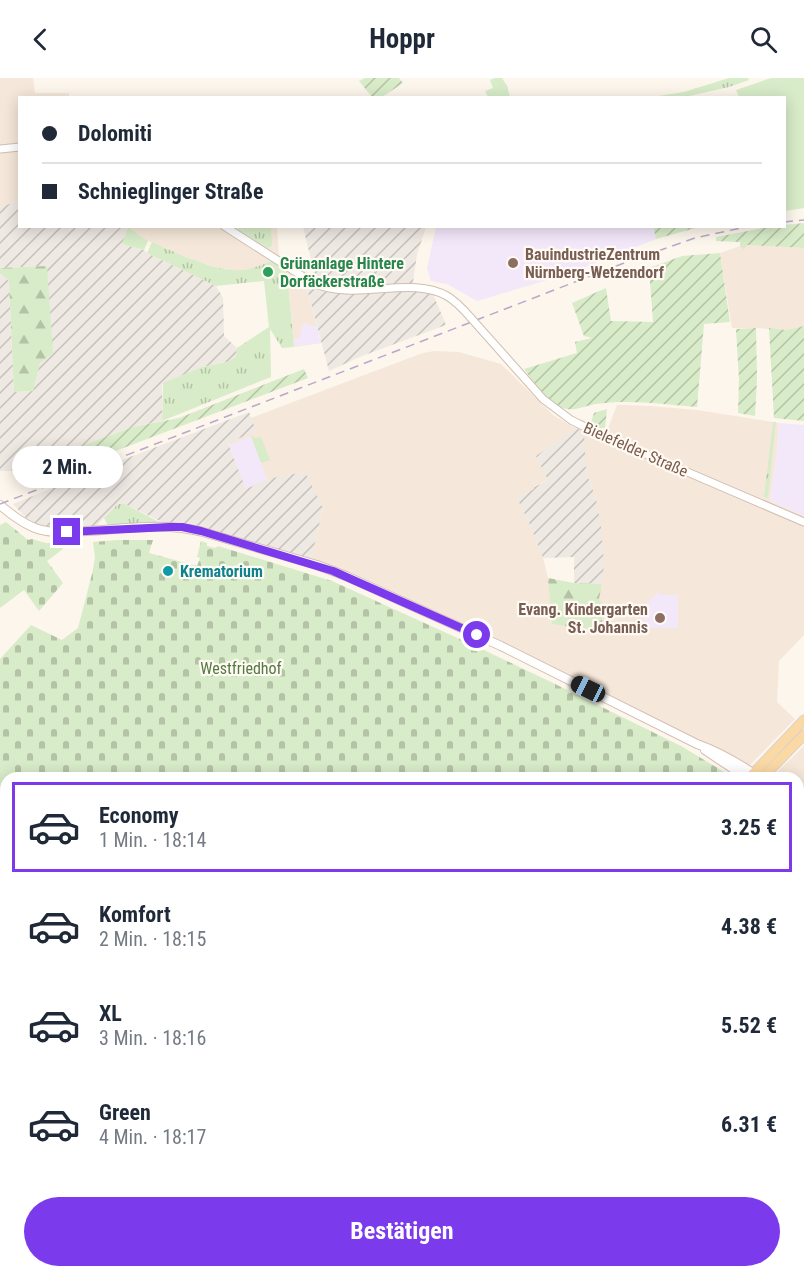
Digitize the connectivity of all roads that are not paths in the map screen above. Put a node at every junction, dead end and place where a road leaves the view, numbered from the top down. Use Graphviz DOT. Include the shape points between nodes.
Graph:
graph roads {
  1 [pos="18,147"];
  2 [pos="0,149"];
  3 [pos="227,228"];
  4 [pos="0,505"];
  5 [pos="804,522"];
  6 [pos="804,720"];
  7 [pos="804,735"];
  8 [pos="776,764"];
  9 [pos="749,772"];
  10 [pos="758,772"];
  11 [pos="762,772"];
  12 [pos="775,772"];
  1 -- 2 [label="street"];
  3 -- 5 [label="street, Bielefelder Straße, bridge" via="319,286 347,291 408,288 442,293 471,318 543,399 571,420"];
  4 -- 9 [label="main road" via="24,524 46,532 182,527 322,567 488,640 715,751"];
  6 -- 10 [label="main road"];
  7 -- 8 [label="main road"];
  8 -- 11 [label="main road"];
  8 -- 12 [label="main road"];
}
